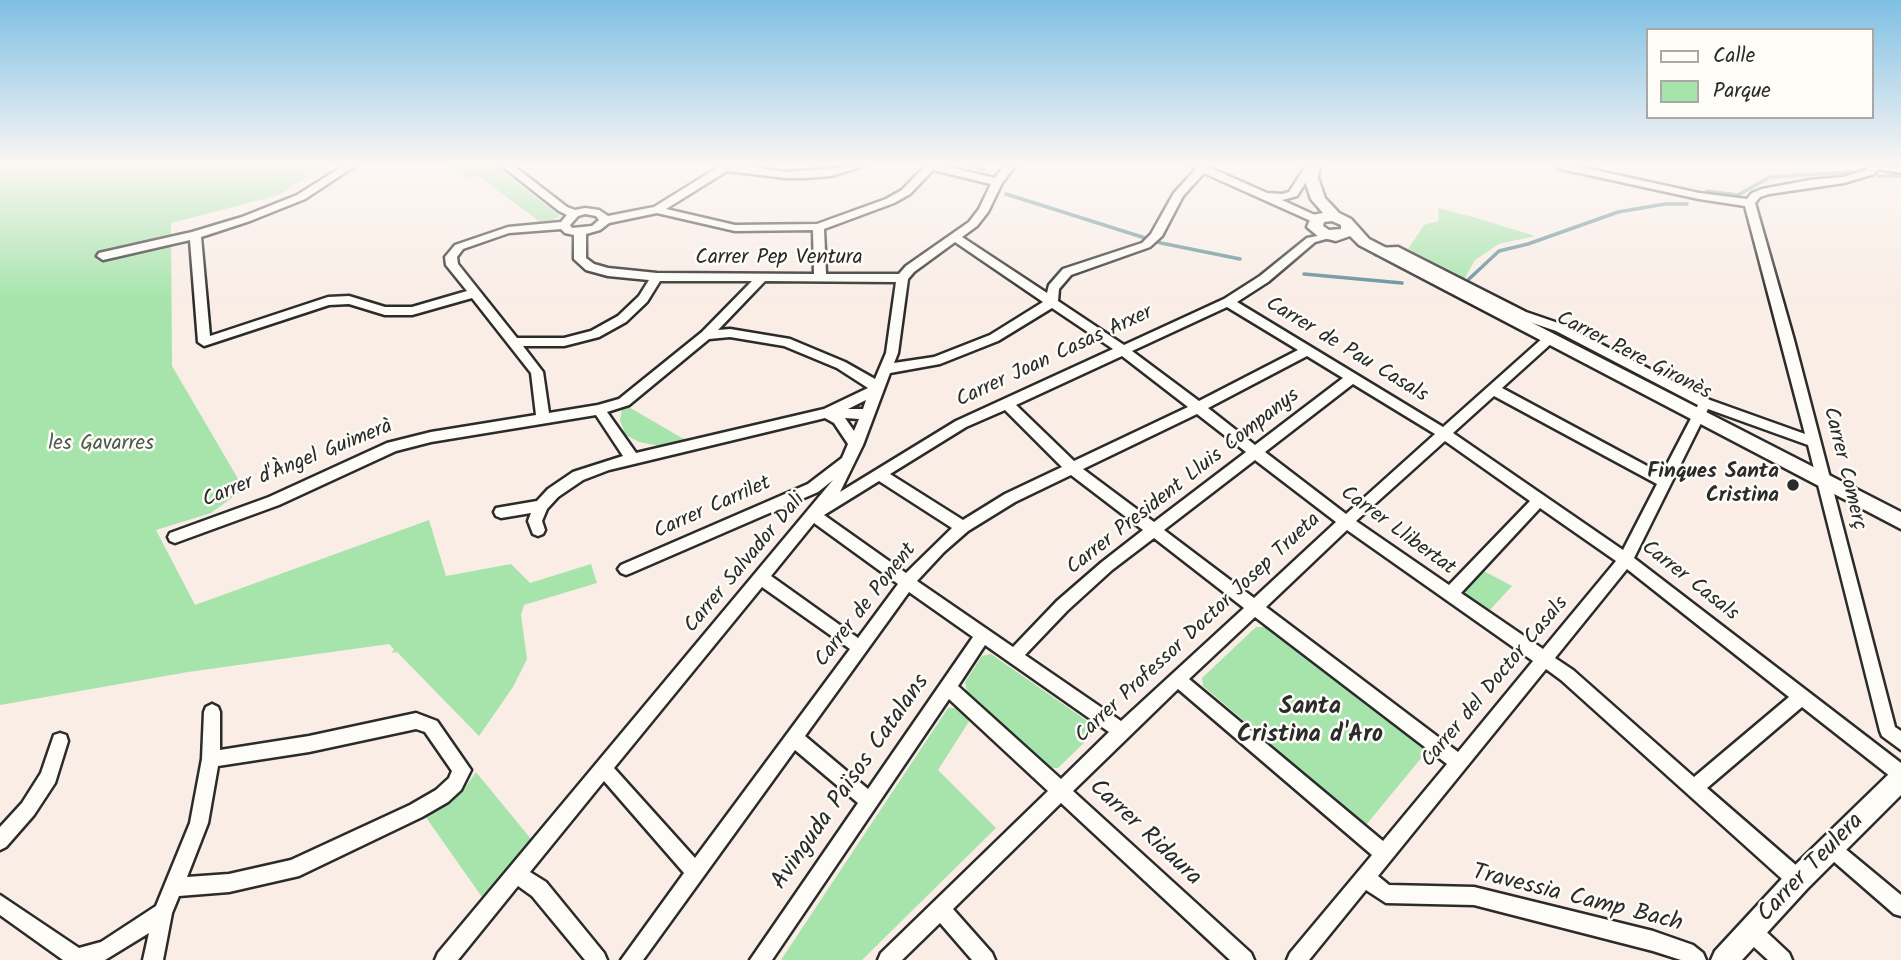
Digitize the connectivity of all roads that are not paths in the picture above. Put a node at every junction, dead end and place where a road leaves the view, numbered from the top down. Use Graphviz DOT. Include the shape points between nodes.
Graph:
graph roads {
  1 [pos="266,211"];
  2 [pos="567,211"];
  3 [pos="648,211"];
  4 [pos="663,211"];
  5 [pos="863,211"];
  6 [pos="983,211"];
  7 [pos="1170,211"];
  8 [pos="1292,211"];
  9 [pos="1318,211"];
  10 [pos="1752,211"];
  11 [pos="574,214"];
  12 [pos="605,220"];
  13 [pos="1319,223"];
  14 [pos="564,225"];
  15 [pos="818,227"];
  16 [pos="580,232"];
  17 [pos="1339,233"];
  18 [pos="195,234"];
  19 [pos="956,238"];
  20 [pos="103,256"];
  21 [pos="657,277"];
  22 [pos="820,278"];
  23 [pos="902,278"];
  24 [pos="761,279"];
  25 [pos="475,293"];
  26 [pos="1478,298"];
  27 [pos="1052,302"];
  28 [pos="1228,302"];
  29 [pos="706,335"];
  30 [pos="1549,339"];
  31 [pos="516,342"];
  32 [pos="1123,350"];
  33 [pos="1307,351"];
  34 [pos="887,369"];
  35 [pos="1352,378"];
  36 [pos="879,388"];
  37 [pos="1493,389"];
  38 [pos="1007,404"];
  39 [pos="1197,408"];
  40 [pos="1701,409"];
  41 [pos="599,410"];
  42 [pos="827,414"];
  43 [pos="869,414"];
  44 [pos="543,419"];
  45 [pos="1444,433"];
  46 [pos="1814,442"];
  47 [pos="856,445"];
  48 [pos="1255,453"];
  49 [pos="631,457"];
  50 [pos="849,460"];
  51 [pos="1072,468"];
  52 [pos="879,474"];
  53 [pos="1665,482"];
  54 [pos="1825,483"];
  55 [pos="1538,500"];
  56 [pos="541,506"];
  57 [pos="501,512"];
  58 [pos="816,513"];
  59 [pos="1901,521"];
  60 [pos="1346,522"];
  61 [pos="963,527"];
  62 [pos="538,530"];
  63 [pos="1152,530"];
  64 [pos="175,537"];
  65 [pos="1626,560"];
  66 [pos="626,569"];
  67 [pos="762,578"];
  68 [pos="909,582"];
  69 [pos="1449,595"];
  70 [pos="1255,608"];
  71 [pos="984,634"];
  72 [pos="860,648"];
  73 [pos="1015,655"];
  74 [pos="1546,660"];
  75 [pos="1179,680"];
  76 [pos="948,687"];
  77 [pos="1802,696"];
  78 [pos="212,712"];
  79 [pos="1122,731"];
  80 [pos="794,737"];
  81 [pos="60,741"];
  82 [pos="1901,741"];
  83 [pos="211,759"];
  84 [pos="1459,763"];
  85 [pos="604,769"];
  86 [pos="1901,776"];
  87 [pos="1695,787"];
  88 [pos="1062,791"];
  89 [pos="869,801"];
  90 [pos="0,841"];
  91 [pos="1831,848"];
  92 [pos="1385,854"];
  93 [pos="695,872"];
  94 [pos="517,874"];
  95 [pos="1365,877"];
  96 [pos="1798,880"];
  97 [pos="175,887"];
  98 [pos="0,904"];
  99 [pos="1901,907"];
  100 [pos="940,909"];
  101 [pos="163,913"];
  102 [pos="1751,931"];
  103 [pos="78,959"];
  104 [pos="153,960"];
  105 [pos="445,960"];
  106 [pos="597,960"];
  107 [pos="631,960"];
  108 [pos="760,960"];
  109 [pos="888,960"];
  110 [pos="985,960"];
  111 [pos="1244,960"];
  112 [pos="1297,960"];
  113 [pos="1696,960"];
  114 [pos="1724,960"];
  115 [pos="1782,960"];
  1 -- 18 [label="street"];
  2 -- 11 [label="street"];
  3 -- 12 [label="street"];
  4 -- 15 [label="street" via="735,228"];
  5 -- 15 [label="street"];
  6 -- 19 [label="street"];
  7 -- 27 [label="street" via="1146,245 1067,271 1053,288"];
  8 -- 13 [label="street"];
  9 -- 13 [label="street"];
  10 -- 46 [label="street, Carrer Comerç"];
  11 -- 12 [label="street" via="585,211"];
  11 -- 14 [label="street"];
  12 -- 16 [label="street"];
  13 -- 17 [label="street" via="1319,232"];
  13 -- 17 [label="street" via="1344,220"];
  13 -- 28 [label="street, Carrer Joan Casas Arxer" via="1282,266"];
  14 -- 16 [label="street"];
  14 -- 25 [label="street" via="508,230 459,247 451,257 452,265"];
  15 -- 22 [label="street"];
  16 -- 21 [label="street, Carrer Pep Ventura" via="580,259 590,267"];
  17 -- 26 [label="street, Carrer Pere Gironès"];
  18 -- 20 [label="street"];
  18 -- 25 [label="street" via="204,342 328,302 349,300 385,311 412,312"];
  19 -- 23 [label="street"];
  19 -- 27 [label="street, Carrer Llibertat"];
  21 -- 24 [label="street, Carrer Pep Ventura"];
  21 -- 31 [label="street" via="622,319 594,334 564,342"];
  22 -- 23 [label="street, Carrer Pep Ventura"];
  22 -- 24 [label="street, Carrer Pep Ventura"];
  23 -- 34 [label="street, Carrer Salvador Dali"];
  24 -- 29 [label="street, Carrer d'Àngel Guimerà"];
  25 -- 31 [label="street"];
  26 -- 30 [label="street, Carrer Pere Gironès"];
  26 -- 40 [label="street" via="1560,328"];
  27 -- 32 [label="street, Carrer Llibertat"];
  27 -- 34 [label="street" via="1021,324 966,350 936,361"];
  28 -- 32 [label="street, Carrer Joan Casas Arxer"];
  28 -- 33 [label="street, Carrer de Pau Casals"];
  29 -- 36 [label="street" via="730,333 786,342 841,365"];
  29 -- 41 [label="street, Carrer d'Àngel Guimerà" via="637,394"];
  30 -- 37 [label="street, Carrer Professor Doctor Josep Trueta"];
  30 -- 40 [label="street, Carrer Pere Gironès"];
  31 -- 44 [label="street" via="537,372"];
  32 -- 38 [label="street, Carrer Joan Casas Arxer"];
  32 -- 39 [label="street, Carrer Llibertat"];
  33 -- 35 [label="street, Carrer de Pau Casals"];
  33 -- 39 [label="street, Carrer de Ponent"];
  34 -- 36 [label="street, Carrer Salvador Dali"];
  35 -- 45 [label="street, Carrer de Pau Casals"];
  35 -- 48 [label="street, Carrer President Lluis Companys"];
  36 -- 42 [label="street"];
  36 -- 43 [label="street, Carrer Salvador Dali"];
  37 -- 45 [label="street, Carrer Professor Doctor Josep Trueta"];
  37 -- 53 [label="street"];
  38 -- 51 [label="street"];
  38 -- 52 [label="street, Carrer Joan Casas Arxer" via="961,424"];
  39 -- 48 [label="street, Carrer Llibertat"];
  39 -- 51 [label="street, Carrer de Ponent"];
  40 -- 46 [label="street"];
  40 -- 53 [label="street, Carrer del Doctor Casals"];
  40 -- 54 [label="street, Carrer Pere Gironès"];
  41 -- 44 [label="street, Carrer d'Àngel Guimerà"];
  41 -- 49 [label="street"];
  42 -- 43 [label="street"];
  42 -- 47 [label="street" via="839,420"];
  42 -- 49 [label="street"];
  43 -- 47 [label="street, Carrer Salvador Dali"];
  44 -- 64 [label="street, Carrer d'Àngel Guimerà" via="392,447 274,501"];
  45 -- 55 [label="street, Carrer Casals"];
  45 -- 60 [label="street, Carrer Professor Doctor Josep Trueta"];
  46 -- 54 [label="street, Carrer Comerç"];
  47 -- 50 [label="street, Carrer Salvador Dali"];
  48 -- 60 [label="street, Carrer Llibertat"];
  48 -- 63 [label="street, Carrer President Lluis Companys"];
  49 -- 56 [label="street" via="578,476"];
  50 -- 58 [label="street, Carrer Salvador Dali" via="839,483"];
  50 -- 66 [label="street, Carrer Carrilet" via="813,488"];
  51 -- 61 [label="street, Carrer de Ponent"];
  51 -- 63 [label="street"];
  52 -- 58 [label="street, Carrer Joan Casas Arxer"];
  52 -- 61 [label="street"];
  53 -- 65 [label="street, Carrer del Doctor Casals"];
  54 -- 59 [label="street, Carrer Pere Gironès"];
  54 -- 82 [label="street, Carrer Comerç" via="1888,731"];
  55 -- 65 [label="street, Carrer Casals"];
  55 -- 69 [label="street"];
  56 -- 57 [label="street"];
  56 -- 62 [label="street" via="535,521"];
  58 -- 67 [label="street, Carrer Salvador Dali"];
  58 -- 68 [label="street" via="823,524"];
  60 -- 69 [label="street, Carrer Llibertat"];
  60 -- 70 [label="street, Carrer Professor Doctor Josep Trueta"];
  61 -- 68 [label="street, Carrer de Ponent"];
  63 -- 70 [label="street"];
  63 -- 73 [label="street, Carrer President Lluis Companys" via="1071,598"];
  65 -- 74 [label="street, Carrer del Doctor Casals"];
  65 -- 77 [label="street, Carrer Casals"];
  67 -- 72 [label="street"];
  67 -- 85 [label="street, Carrer Salvador Dali"];
  68 -- 71 [label="street"];
  68 -- 72 [label="street, Carrer de Ponent"];
  69 -- 74 [label="street, Carrer Llibertat"];
  70 -- 75 [label="street, Carrer Professor Doctor Josep Trueta"];
  70 -- 84 [label="street"];
  71 -- 73 [label="street"];
  71 -- 76 [label="street, Avinguda Països Catalans"];
  72 -- 80 [label="street, Carrer de Ponent"];
  73 -- 79 [label="street"];
  74 -- 84 [label="street, Carrer del Doctor Casals"];
  74 -- 87 [label="street, Carrer Llibertat"];
  75 -- 79 [label="street, Carrer Professor Doctor Josep Trueta"];
  75 -- 92 [label="street"];
  76 -- 88 [label="street, Carrer Ridaura"];
  76 -- 89 [label="street, Avinguda Països Catalans"];
  77 -- 86 [label="street, Carrer Casals"];
  77 -- 87 [label="street"];
  78 -- 83 [label="street"];
  79 -- 88 [label="street, Carrer Professor Doctor Josep Trueta"];
  80 -- 89 [label="street"];
  80 -- 93 [label="street, Carrer de Ponent"];
  81 -- 90 [label="street" via="49,777"];
  83 -- 97 [label="street" via="199,823"];
  83 -- 97 [label="street" via="309,744 416,720 431,726 462,770 442,796 292,869 229,883"];
  84 -- 92 [label="street, Carrer del Doctor Casals"];
  85 -- 93 [label="street"];
  85 -- 94 [label="street, Carrer Salvador Dali"];
  86 -- 91 [label="street, Carrer Teulera"];
  87 -- 96 [label="street, Carrer Llibertat"];
  88 -- 100 [label="street, Carrer Professor Doctor Josep Trueta"];
  88 -- 111 [label="street, Carrer Ridaura"];
  89 -- 108 [label="street, Avinguda Països Catalans"];
  91 -- 96 [label="street, Carrer Teulera"];
  91 -- 99 [label="street"];
  92 -- 95 [label="street, Carrer del Doctor Casals"];
  93 -- 107 [label="street, Carrer de Ponent"];
  94 -- 105 [label="street, Carrer Salvador Dali"];
  94 -- 106 [label="street" via="539,889"];
  95 -- 112 [label="street, Carrer del Doctor Casals"];
  95 -- 113 [label="street, Travessia Camp Bach" via="1385,894 1474,896 1653,941"];
  96 -- 102 [label="street, Carrer Teulera"];
  97 -- 101 [label="street"];
  98 -- 103 [label="street"];
  100 -- 109 [label="street, Carrer Professor Doctor Josep Trueta"];
  100 -- 110 [label="street"];
  101 -- 103 [label="street" via="104,950"];
  101 -- 104 [label="street"];
  102 -- 114 [label="street, Carrer Teulera"];
  102 -- 115 [label="street"];
}
